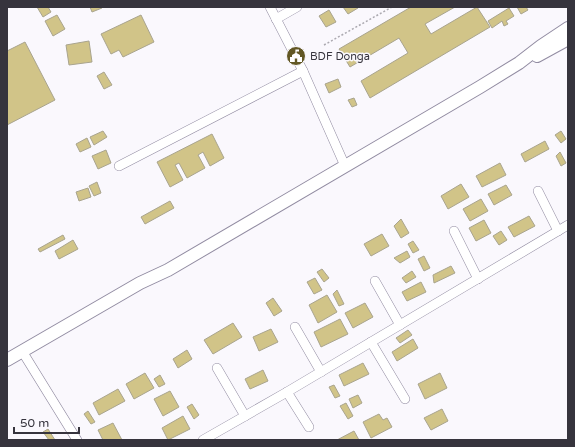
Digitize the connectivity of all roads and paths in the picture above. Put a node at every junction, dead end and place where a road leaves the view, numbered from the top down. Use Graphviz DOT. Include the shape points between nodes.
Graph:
graph roads {
  1 [pos="270,7"];
  2 [pos="297,7"];
  3 [pos="392,7"];
  4 [pos="276,19"];
  5 [pos="568,28"];
  6 [pos="568,39"];
  7 [pos="324,45"];
  8 [pos="519,63"];
  9 [pos="303,71"];
  10 [pos="119,166"];
  11 [pos="345,166"];
  12 [pos="538,191"];
  13 [pos="568,225"];
  14 [pos="454,231"];
  15 [pos="558,231"];
  16 [pos="478,278"];
  17 [pos="375,281"];
  18 [pos="400,325"];
  19 [pos="295,327"];
  20 [pos="371,342"];
  21 [pos="24,354"];
  22 [pos="7,360"];
  23 [pos="217,368"];
  24 [pos="7,369"];
  25 [pos="321,372"];
  26 [pos="287,392"];
  27 [pos="405,399"];
  28 [pos="245,416"];
  29 [pos="309,427"];
  30 [pos="77,440"];
  31 [pos="203,440"];
  1 -- 4 [label="street"];
  2 -- 4 [label="street"];
  3 -- 7 [label="path"];
  4 -- 9 [label="street"];
  5 -- 8 [label="main road"];
  6 -- 8 [label="main road" via="545,53"];
  8 -- 11 [label="main road"];
  9 -- 10 [label="street"];
  9 -- 11 [label="street"];
  11 -- 21 [label="main road" via="168,270 140,283"];
  12 -- 15 [label="street"];
  13 -- 15 [label="street"];
  14 -- 16 [label="street"];
  15 -- 16 [label="street"];
  16 -- 18 [label="street"];
  17 -- 18 [label="street"];
  18 -- 20 [label="street"];
  19 -- 25 [label="street"];
  20 -- 25 [label="street"];
  20 -- 27 [label="street"];
  21 -- 22 [label="main road"];
  21 -- 24 [label="main road"];
  21 -- 30 [label="street"];
  23 -- 28 [label="street"];
  25 -- 26 [label="street"];
  26 -- 28 [label="street"];
  26 -- 29 [label="street"];
  28 -- 31 [label="street"];
}
